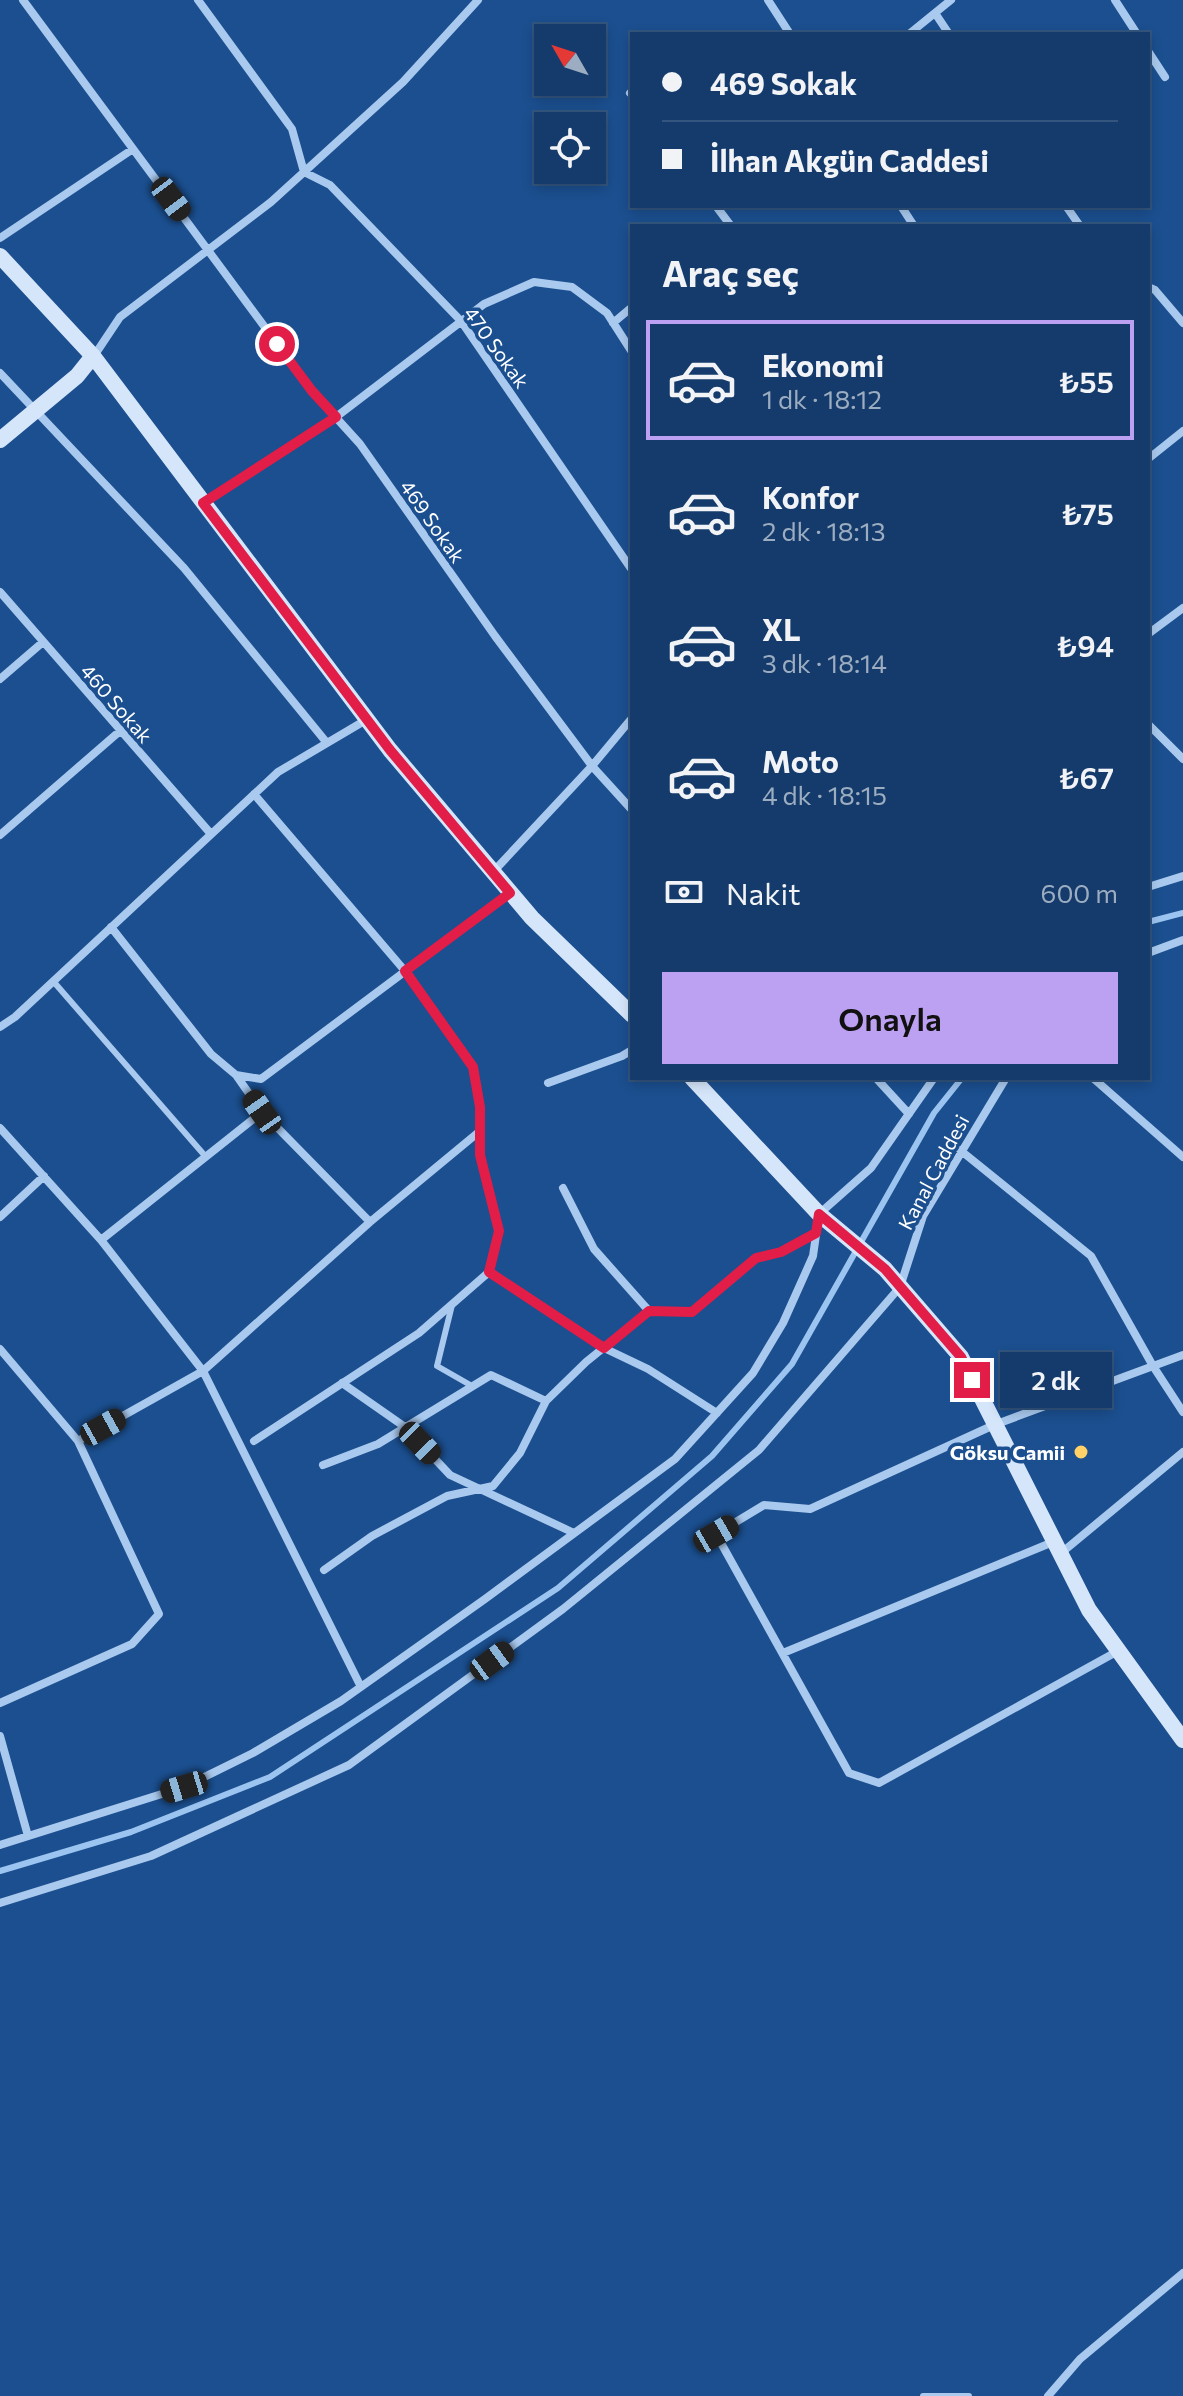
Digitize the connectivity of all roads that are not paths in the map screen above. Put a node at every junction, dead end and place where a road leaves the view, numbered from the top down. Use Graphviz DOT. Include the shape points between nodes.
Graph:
graph roads {
  1 [pos="23,0"];
  2 [pos="198,0"];
  3 [pos="478,0"];
  4 [pos="768,0"];
  5 [pos="951,0"];
  6 [pos="1115,0"];
  7 [pos="935,13"];
  8 [pos="789,32"];
  9 [pos="911,32"];
  10 [pos="948,32"];
  11 [pos="1136,32"];
  12 [pos="1150,54"];
  13 [pos="1165,77"];
  14 [pos="133,149"];
  15 [pos="304,172"];
  16 [pos="0,238"];
  17 [pos="208,250"];
  18 [pos="0,256"];
  19 [pos="1150,288"];
  20 [pos="630,309"];
  21 [pos="461,321"];
  22 [pos="613,323"];
  23 [pos="1183,323"];
  24 [pos="630,349"];
  25 [pos="93,356"];
  26 [pos="0,373"];
  27 [pos="34,411"];
  28 [pos="336,417"];
  29 [pos="1183,431"];
  30 [pos="0,440"];
  31 [pos="1150,457"];
  32 [pos="203,503"];
  33 [pos="630,567"];
  34 [pos="0,592"];
  35 [pos="1183,608"];
  36 [pos="1150,633"];
  37 [pos="43,642"];
  38 [pos="0,679"];
  39 [pos="366,720"];
  40 [pos="630,720"];
  41 [pos="1150,726"];
  42 [pos="120,731"];
  43 [pos="327,743"];
  44 [pos="1183,759"];
  45 [pos="592,766"];
  46 [pos="254,794"];
  47 [pos="630,808"];
  48 [pos="211,834"];
  49 [pos="0,835"];
  50 [pos="493,873"];
  51 [pos="1183,876"];
  52 [pos="1150,886"];
  53 [pos="510,893"];
  54 [pos="111,927"];
  55 [pos="1183,940"];
  56 [pos="1150,952"];
  57 [pos="405,971"];
  58 [pos="53,981"];
  59 [pos="630,1013"];
  60 [pos="0,1027"];
  61 [pos="630,1051"];
  62 [pos="236,1075"];
  63 [pos="694,1080"];
  64 [pos="878,1080"];
  65 [pos="933,1080"];
  66 [pos="1005,1080"];
  67 [pos="1095,1080"];
  68 [pos="548,1083"];
  69 [pos="262,1112"];
  70 [pos="909,1114"];
  71 [pos="0,1128"];
  72 [pos="480,1131"];
  73 [pos="960,1150"];
  74 [pos="206,1157"];
  75 [pos="1183,1157"];
  76 [pos="44,1176"];
  77 [pos="563,1188"];
  78 [pos="819,1214"];
  79 [pos="0,1217"];
  80 [pos="370,1222"];
  81 [pos="816,1233"];
  82 [pos="101,1240"];
  83 [pos="489,1272"];
  84 [pos="900,1287"];
  85 [pos="452,1305"];
  86 [pos="649,1311"];
  87 [pos="604,1348"];
  88 [pos="0,1349"];
  89 [pos="1183,1355"];
  90 [pos="1153,1366"];
  91 [pos="203,1371"];
  92 [pos="342,1383"];
  93 [pos="472,1386"];
  94 [pos="546,1401"];
  95 [pos="1183,1412"];
  96 [pos="717,1413"];
  97 [pos="994,1425"];
  98 [pos="405,1427"];
  99 [pos="78,1441"];
  100 [pos="254,1441"];
  101 [pos="1183,1452"];
  102 [pos="323,1465"];
  103 [pos="478,1490"];
  104 [pos="574,1533"];
  105 [pos="1056,1548"];
  106 [pos="324,1570"];
  107 [pos="1118,1651"];
  108 [pos="783,1653"];
  109 [pos="361,1687"];
  110 [pos="0,1703"];
  111 [pos="0,1736"];
  112 [pos="1183,1740"];
  113 [pos="28,1836"];
  114 [pos="0,1845"];
  115 [pos="0,1903"];
  116 [pos="1183,2273"];
  117 [pos="923,2396"];
  118 [pos="969,2396"];
  119 [pos="1048,2396"];
  1 -- 14 [label="street, 469 Sokak"];
  2 -- 15 [label="street" via="292,129"];
  3 -- 15 [label="street" via="403,82"];
  4 -- 8 [label="street"];
  5 -- 7 [label="street"];
  6 -- 11 [label="street"];
  7 -- 9 [label="street"];
  7 -- 10 [label="street"];
  12 -- 13 [label="street"];
  14 -- 16 [label="street"];
  14 -- 17 [label="street, 469 Sokak"];
  15 -- 17 [label="street"];
  15 -- 21 [label="street, 470 Sokak" via="330,185"];
  17 -- 25 [label="street" via="120,317"];
  17 -- 28 [label="street, 469 Sokak"];
  18 -- 25 [label="main road"];
  19 -- 23 [label="street"];
  20 -- 22 [label="street"];
  21 -- 22 [label="street" via="484,304 534,282 572,287"];
  21 -- 28 [label="street"];
  21 -- 33 [label="street, 470 Sokak"];
  22 -- 24 [label="street"];
  25 -- 27 [label="main road"];
  25 -- 32 [label="main road"];
  26 -- 27 [label="street"];
  27 -- 30 [label="main road"];
  27 -- 43 [label="street" via="184,568"];
  28 -- 32 [label="street"];
  28 -- 45 [label="street, 469 Sokak"];
  29 -- 31 [label="street"];
  32 -- 39 [label="main road"];
  34 -- 37 [label="street, 460 Sokak"];
  35 -- 36 [label="street"];
  37 -- 38 [label="street"];
  37 -- 42 [label="street, 460 Sokak"];
  39 -- 43 [label="street"];
  39 -- 50 [label="main road"];
  40 -- 45 [label="street"];
  41 -- 44 [label="street"];
  42 -- 48 [label="street, 460 Sokak"];
  42 -- 49 [label="street"];
  43 -- 46 [label="street" via="278,772"];
  45 -- 47 [label="street, 469 Sokak"];
  45 -- 50 [label="street"];
  46 -- 48 [label="street"];
  46 -- 57 [label="street"];
  48 -- 54 [label="street"];
  50 -- 53 [label="main road"];
  51 -- 52 [label="street"];
  53 -- 57 [label="street"];
  53 -- 59 [label="main road"];
  54 -- 58 [label="street"];
  54 -- 62 [label="street" via="211,1054"];
  55 -- 56 [label="street"];
  57 -- 62 [label="street" via="261,1079"];
  57 -- 72 [label="street" via="473,1067"];
  58 -- 60 [label="street"];
  58 -- 74 [label="lane"];
  61 -- 68 [label="street"];
  62 -- 69 [label="street"];
  63 -- 78 [label="main road"];
  64 -- 70 [label="street"];
  65 -- 70 [label="street"];
  66 -- 73 [label="street, Kanal Caddesi"];
  67 -- 75 [label="street"];
  69 -- 74 [label="street"];
  69 -- 80 [label="street"];
  70 -- 78 [label="street" via="871,1168"];
  71 -- 76 [label="street"];
  72 -- 80 [label="street"];
  72 -- 83 [label="street" via="480,1155 499,1231"];
  73 -- 84 [label="street, Kanal Caddesi" via="923,1216"];
  73 -- 90 [label="street" via="1091,1256"];
  74 -- 82 [label="street"];
  76 -- 79 [label="street"];
  76 -- 82 [label="street"];
  77 -- 86 [label="street" via="594,1249"];
  78 -- 81 [label="street"];
  78 -- 84 [label="main road"];
  80 -- 91 [label="street"];
  81 -- 86 [label="street" via="781,1252 756,1258 692,1312"];
  81 -- 96 [label="street" via="813,1256 783,1323 753,1373"];
  82 -- 91 [label="street"];
  83 -- 85 [label="street"];
  83 -- 87 [label="street"];
  84 -- 97 [label="main road" via="961,1357"];
  84 -- 115 [label="street" via="759,1450 563,1609 349,1765 151,1856"];
  85 -- 92 [label="street"];
  85 -- 93 [label="lane" via="437,1366"];
  86 -- 87 [label="street"];
  87 -- 94 [label="street"];
  87 -- 96 [label="street"];
  88 -- 99 [label="street"];
  89 -- 90 [label="street"];
  90 -- 95 [label="street"];
  90 -- 97 [label="street"];
  91 -- 99 [label="street"];
  91 -- 109 [label="street"];
  92 -- 98 [label="street"];
  92 -- 100 [label="street"];
  93 -- 94 [label="street" via="491,1375"];
  93 -- 98 [label="street"];
  94 -- 103 [label="street" via="520,1453 493,1486"];
  96 -- 104 [label="street" via="675,1459"];
  97 -- 105 [label="main road"];
  97 -- 108 [label="street" via="810,1509 764,1505 716,1534"];
  98 -- 102 [label="street" via="378,1444"];
  98 -- 103 [label="street" via="450,1475"];
  99 -- 110 [label="street" via="159,1614 132,1644"];
  101 -- 105 [label="street"];
  103 -- 104 [label="street"];
  103 -- 106 [label="street" via="447,1496 372,1536"];
  104 -- 109 [label="street"];
  105 -- 107 [label="main road"];
  105 -- 108 [label="street"];
  107 -- 108 [label="street" via="879,1783 849,1773"];
  107 -- 112 [label="main road"];
  109 -- 113 [label="street" via="253,1753 184,1787"];
  111 -- 113 [label="street"];
  113 -- 114 [label="street"];
  116 -- 119 [label="street" via="1080,2359"];
  117 -- 118 [label="lane"];
}
